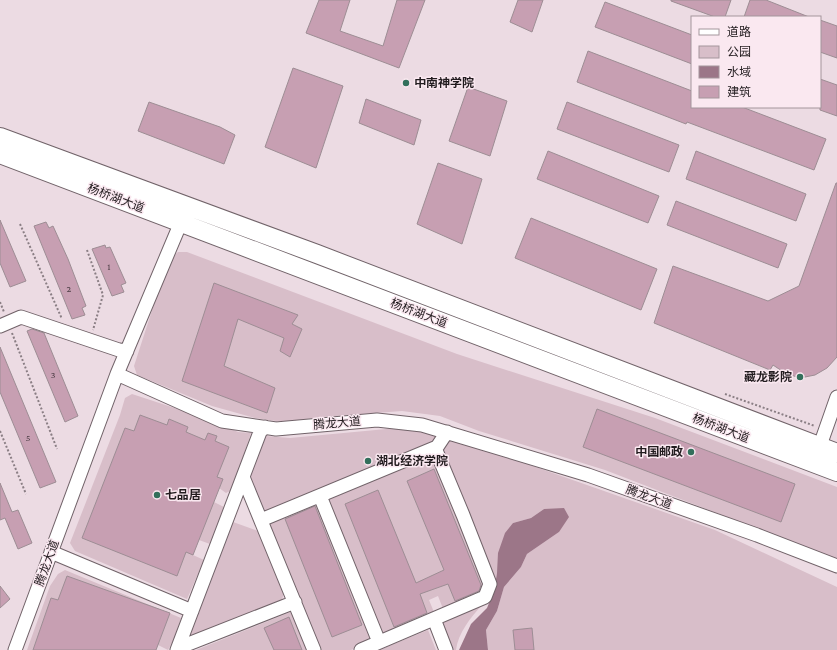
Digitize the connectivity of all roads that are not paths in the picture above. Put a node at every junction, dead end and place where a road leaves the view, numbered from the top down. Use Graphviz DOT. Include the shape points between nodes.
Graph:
graph roads {
  1 [pos="0,137"];
  2 [pos="0,154"];
  3 [pos="184,214"];
  4 [pos="4,324"];
  5 [pos="127,351"];
  6 [pos="117,374"];
  7 [pos="837,397"];
  8 [pos="265,427"];
  9 [pos="447,432"];
  10 [pos="819,446"];
  11 [pos="435,448"];
  12 [pos="837,453"];
  13 [pos="813,463"];
  14 [pos="837,472"];
  15 [pos="243,477"];
  16 [pos="320,496"];
  17 [pos="261,520"];
  18 [pos="51,552"];
  19 [pos="837,566"];
  20 [pos="295,602"];
  21 [pos="192,611"];
  22 [pos="434,619"];
  23 [pos="379,642"];
  24 [pos="178,649"];
  25 [pos="14,650"];
  26 [pos="314,650"];
  27 [pos="361,650"];
  28 [pos="446,650"];
  1 -- 3 [label="main road, 杨桥湖大道"];
  2 -- 3 [label="main road, 杨桥湖大道"];
  3 -- 5 [label="street"];
  3 -- 10 [label="main road, 杨桥湖大道" via="317,254"];
  3 -- 13 [label="main road, 杨桥湖大道"];
  4 -- 5 [label="street" via="21,317"];
  5 -- 6 [label="street"];
  6 -- 8 [label="street, 腾龙大道" via="222,420"];
  6 -- 18 [label="street, 腾龙大道"];
  7 -- 10 [label="street"];
  8 -- 9 [label="street, 腾龙大道" via="276,429 377,420 422,425"];
  8 -- 15 [label="street" via="260,432"];
  9 -- 11 [label="street"];
  9 -- 19 [label="street, 腾龙大道" via="588,475"];
  10 -- 12 [label="main road, 杨桥湖大道"];
  10 -- 13 [label="street"];
  11 -- 16 [label="street"];
  11 -- 22 [label="street" via="490,584 485,597"];
  13 -- 14 [label="main road, 杨桥湖大道"];
  15 -- 17 [label="street"];
  15 -- 21 [label="street"];
  16 -- 17 [label="street"];
  16 -- 23 [label="street"];
  17 -- 20 [label="street"];
  18 -- 21 [label="street"];
  18 -- 25 [label="street, 腾龙大道"];
  20 -- 24 [label="street"];
  20 -- 26 [label="street"];
  21 -- 24 [label="street"];
  22 -- 23 [label="street"];
  22 -- 28 [label="street"];
  23 -- 27 [label="street"];
}
